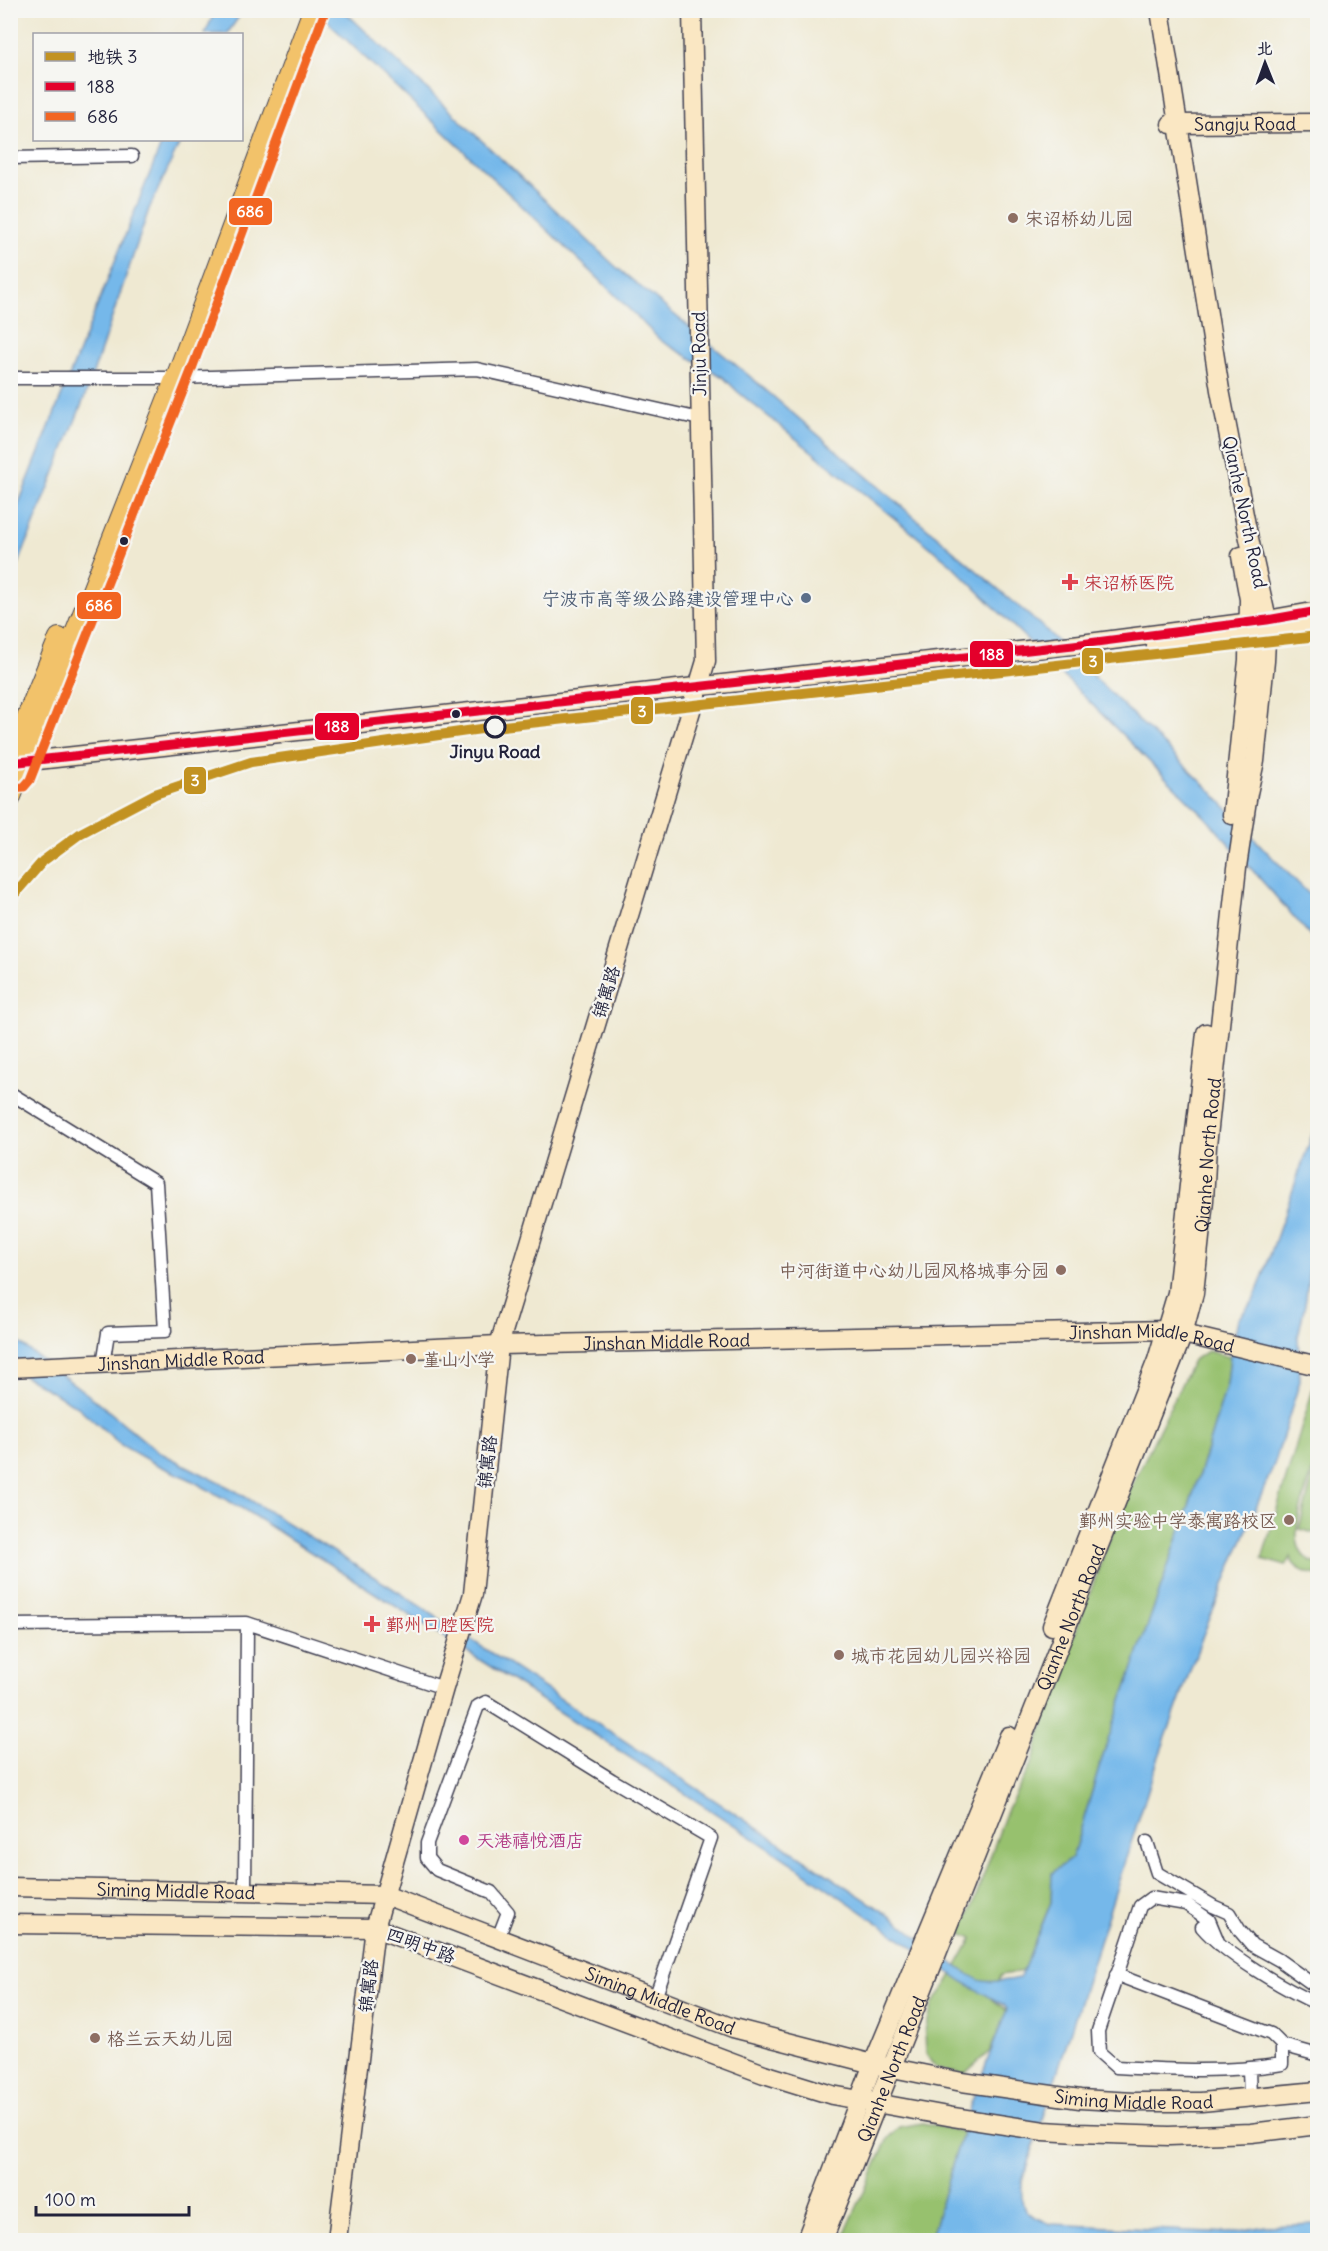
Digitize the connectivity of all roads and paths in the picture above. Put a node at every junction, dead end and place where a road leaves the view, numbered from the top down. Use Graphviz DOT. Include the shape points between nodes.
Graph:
graph roads {
  1 [pos="299,10"];
  2 [pos="313,10"];
  3 [pos="692,10"];
  4 [pos="1153,10"];
  5 [pos="1160,10"];
  6 [pos="1317,123"];
  7 [pos="1175,124"];
  8 [pos="132,156"];
  9 [pos="10,158"];
  10 [pos="219,245"];
  11 [pos="170,373"];
  12 [pos="10,378"];
  13 [pos="700,419"];
  14 [pos="1317,611"];
  15 [pos="1317,627"];
  16 [pos="1258,628"];
  17 [pos="698,691"];
  18 [pos="15,768"];
  19 [pos="10,799"];
  20 [pos="10,1093"];
  21 [pos="1176,1325"];
  22 [pos="499,1345"];
  23 [pos="1313,1360"];
  24 [pos="103,1364"];
  25 [pos="10,1368"];
  26 [pos="247,1623"];
  27 [pos="10,1625"];
  28 [pos="444,1688"];
  29 [pos="1147,1842"];
  30 [pos="10,1887"];
  31 [pos="245,1892"];
  32 [pos="385,1894"];
  33 [pos="10,1924"];
  34 [pos="1202,1927"];
  35 [pos="375,1928"];
  36 [pos="498,1938"];
  37 [pos="1219,1944"];
  38 [pos="1117,1975"];
  39 [pos="1317,1988"];
  40 [pos="655,1998"];
  41 [pos="1317,2004"];
  42 [pos="1282,2045"];
  43 [pos="1317,2055"];
  44 [pos="882,2066"];
  45 [pos="1249,2069"];
  46 [pos="1317,2091"];
  47 [pos="1250,2098"];
  48 [pos="869,2101"];
  49 [pos="1317,2126"];
  50 [pos="338,2241"];
  51 [pos="806,2241"];
  52 [pos="823,2241"];
  1 -- 10 [label="main road"];
  2 -- 10 [label="main road"];
  3 -- 13 [label="main road, Jinju Road"];
  4 -- 7 [label="main road, Qianhe North Road"];
  5 -- 7 [label="main road, Qianhe North Road"];
  6 -- 7 [label="main road, Sangju Road"];
  7 -- 16 [label="main road, Qianhe North Road" via="1211,393 1249,599"];
  8 -- 9 [label="street"];
  10 -- 11 [label="main road"];
  11 -- 12 [label="street"];
  11 -- 13 [label="street" via="477,369"];
  11 -- 18 [label="main road"];
  13 -- 17 [label="main road, Jinju Road" via="706,661"];
  14 -- 16 [label="main road"];
  15 -- 16 [label="main road"];
  16 -- 17 [label="main road"];
  16 -- 21 [label="main road, Qianhe North Road"];
  17 -- 18 [label="main road"];
  17 -- 22 [label="main road, 锦寓路"];
  18 -- 19 [label="main road"];
  20 -- 24 [label="street" via="156,1183 165,1331 108,1334"];
  21 -- 22 [label="main road, Jinshan Middle Road"];
  21 -- 23 [label="main road, Jinshan Middle Road"];
  21 -- 44 [label="main road, Qianhe North Road" via="1026,1694"];
  22 -- 24 [label="main road, Jinshan Middle Road"];
  22 -- 28 [label="main road, 锦寓路" via="473,1594"];
  24 -- 25 [label="main road, Jinshan Middle Road"];
  26 -- 27 [label="street"];
  26 -- 28 [label="street"];
  26 -- 31 [label="street"];
  28 -- 32 [label="main road, 锦寓路"];
  29 -- 39 [label="street" via="1157,1873 1229,1913 1252,1945"];
  30 -- 31 [label="main road, Siming Middle Road"];
  31 -- 32 [label="main road, Siming Middle Road"];
  32 -- 35 [label="main road, 锦寓路"];
  32 -- 36 [label="main road, Siming Middle Road"];
  33 -- 35 [label="main road, 四明中路"];
  34 -- 37 [label="street"];
  35 -- 48 [label="main road, 四明中路" via="764,2074 832,2095"];
  35 -- 50 [label="main road, 锦寓路"];
  36 -- 40 [label="main road, Siming Middle Road"];
  36 -- 40 [label="street" via="508,1912 491,1892 437,1870 428,1858 428,1843 478,1706 486,1702 711,1838"];
  37 -- 38 [label="street" via="1209,1920 1186,1904 1151,1898 1140,1906"];
  37 -- 41 [label="street"];
  38 -- 42 [label="street" via="1271,2034"];
  38 -- 45 [label="street" via="1098,2031 1099,2052 1116,2067"];
  40 -- 44 [label="main road, Siming Middle Road" via="734,2028"];
  42 -- 43 [label="street"];
  42 -- 45 [label="street" via="1282,2064"];
  44 -- 47 [label="main road, Siming Middle Road" via="1080,2099 1201,2102"];
  44 -- 48 [label="main road, Qianhe North Road"];
  45 -- 47 [label="street"];
  46 -- 47 [label="main road, Siming Middle Road"];
  48 -- 49 [label="main road, Siming Middle Road" via="1044,2131 1169,2136"];
  48 -- 51 [label="main road, Qianhe North Road"];
  48 -- 52 [label="main road, Qianhe North Road"];
}
